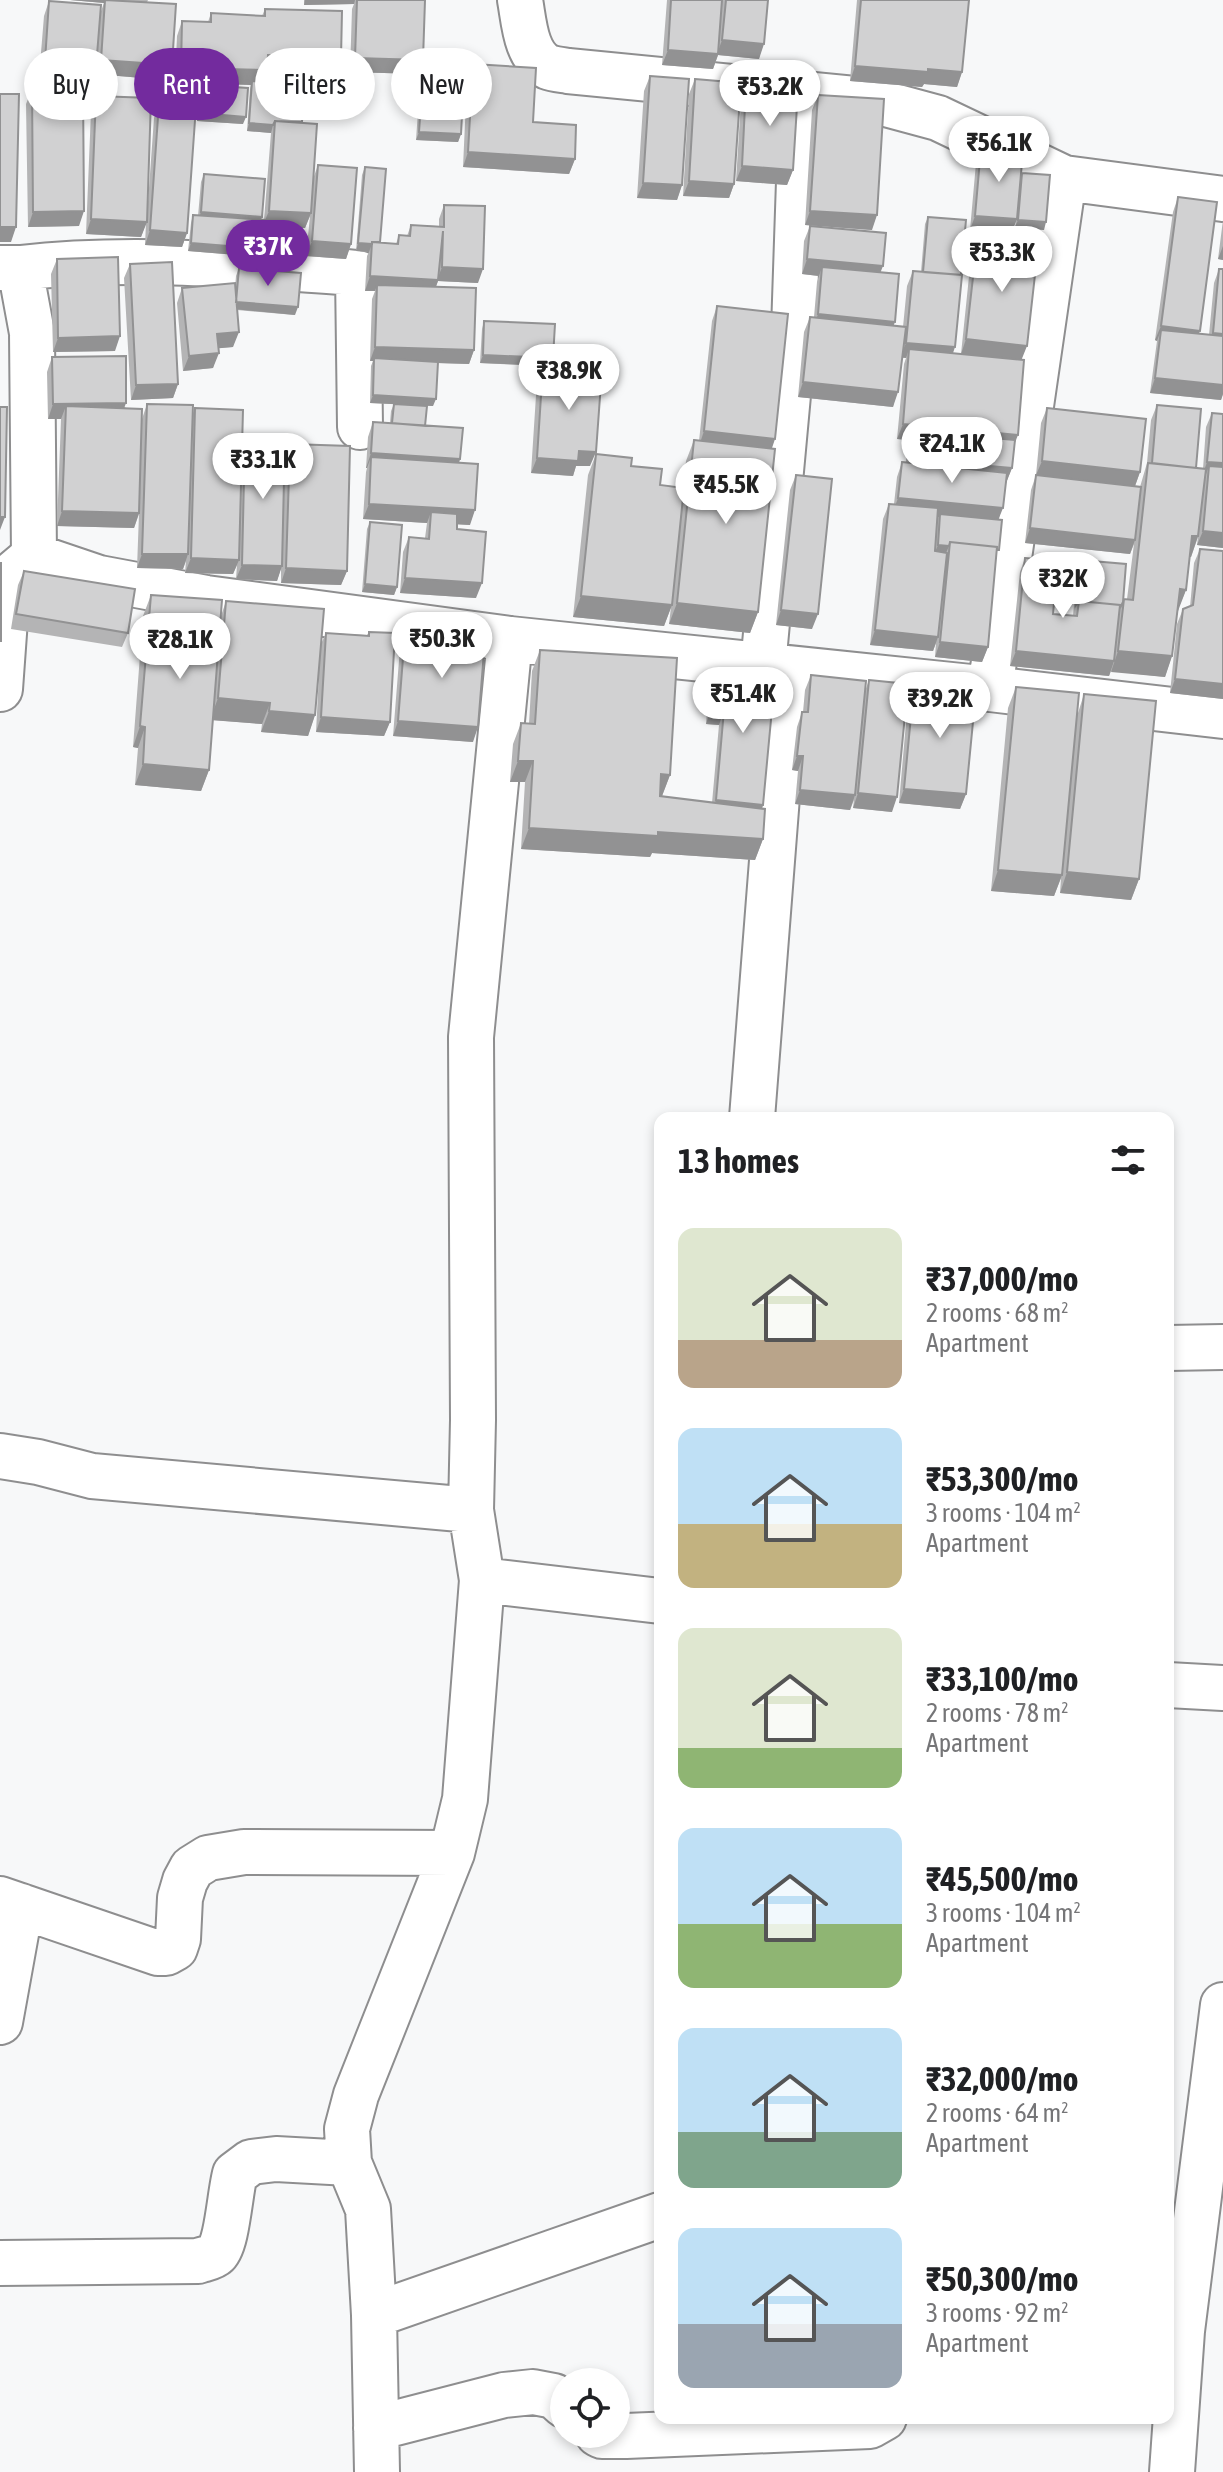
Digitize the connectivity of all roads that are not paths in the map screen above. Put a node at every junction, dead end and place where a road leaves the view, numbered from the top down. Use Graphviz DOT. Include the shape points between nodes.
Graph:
graph roads {
  1 [pos="520,0"];
  2 [pos="802,92"];
  3 [pos="1064,178"];
  4 [pos="1223,199"];
  5 [pos="10,268"];
  6 [pos="360,427"];
  7 [pos="34,556"];
  8 [pos="510,639"];
  9 [pos="775,667"];
  10 [pos="0,689"];
  11 [pos="990,689"];
  12 [pos="1223,716"];
  13 [pos="752,1112"];
  14 [pos="1223,1347"];
  15 [pos="1174,1348"];
  16 [pos="0,1456"];
  17 [pos="471,1510"];
  18 [pos="482,1580"];
  19 [pos="654,1600"];
  20 [pos="1174,1685"];
  21 [pos="1223,1688"];
  22 [pos="452,1853"];
  23 [pos="10,1902"];
  24 [pos="1223,2011"];
  25 [pos="0,2022"];
  26 [pos="349,2163"];
  27 [pos="654,2217"];
  28 [pos="1180,2245"];
  29 [pos="0,2263"];
  30 [pos="374,2315"];
  31 [pos="550,2395"];
  32 [pos="874,2424"];
  33 [pos="376,2428"];
  34 [pos="630,2436"];
  35 [pos="1183,2471"];
  36 [pos="377,2472"];
  1 -- 2 [label="street" via="528,41 547,67"];
  2 -- 3 [label="street" via="875,101 938,118"];
  2 -- 9 [label="street"];
  3 -- 4 [label="street"];
  3 -- 11 [label="street"];
  5 -- 6 [label="street" via="162,260 358,273"];
  5 -- 7 [label="street" via="32,333"];
  7 -- 8 [label="street" via="99,578 206,598"];
  7 -- 10 [label="street" via="8,578"];
  8 -- 9 [label="street"];
  8 -- 17 [label="street" via="471,1037"];
  9 -- 11 [label="street"];
  9 -- 13 [label="street"];
  11 -- 12 [label="street"];
  14 -- 15 [label="street"];
  16 -- 17 [label="street" via="92,1476"];
  17 -- 18 [label="street"];
  18 -- 19 [label="street"];
  18 -- 22 [label="street" via="465,1799"];
  20 -- 21 [label="street"];
  22 -- 23 [label="street" via="244,1852 208,1858 192,1868 185,1881 178,1939 166,1953"];
  22 -- 26 [label="street" via="356,2095 347,2129"];
  23 -- 25 [label="street"];
  24 -- 28 [label="street"];
  26 -- 29 [label="street" via="251,2162 235,2174 225,2239 216,2254 198,2261"];
  26 -- 30 [label="street" via="368,2209"];
  27 -- 30 [label="street"];
  28 -- 35 [label="street"];
  30 -- 33 [label="street"];
  31 -- 33 [label="street" via="504,2395"];
  32 -- 34 [label="street"];
  33 -- 36 [label="street"];
}
